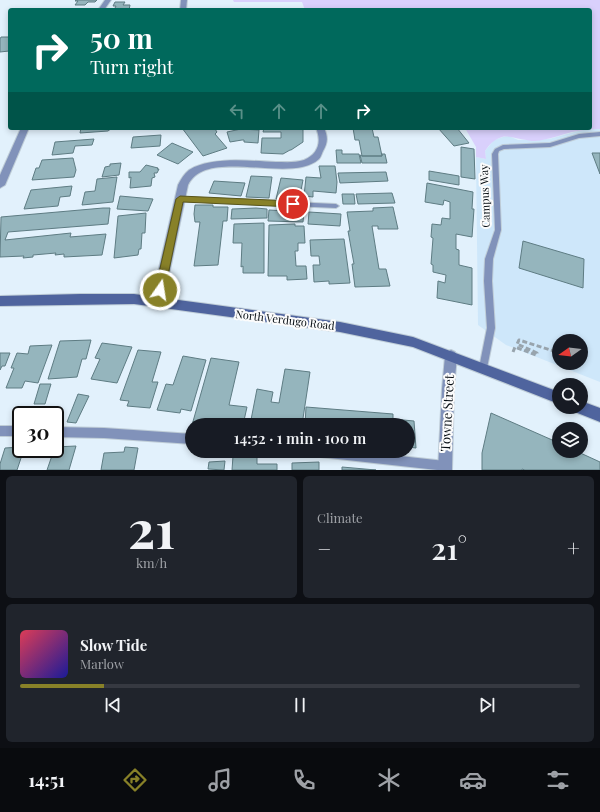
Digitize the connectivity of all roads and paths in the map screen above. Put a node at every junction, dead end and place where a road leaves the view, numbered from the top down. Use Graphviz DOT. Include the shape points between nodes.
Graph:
graph roads {
  1 [pos="23,130"];
  2 [pos="321,130"];
  3 [pos="600,134"];
  4 [pos="0,185"];
  5 [pos="180,199"];
  6 [pos="336,206"];
  7 [pos="0,300"];
  8 [pos="157,304"];
  9 [pos="552,350"];
  10 [pos="514,352"];
  11 [pos="451,356"];
  12 [pos="483,368"];
  13 [pos="552,395"];
  14 [pos="588,410"];
  15 [pos="600,415"];
  16 [pos="0,431"];
  17 [pos="12,431"];
  18 [pos="64,432"];
  19 [pos="185,439"];
  20 [pos="366,458"];
  21 [pos="445,468"];
  1 -- 4 [label="street"];
  2 -- 5 [label="street" via="324,137 322,146 316,157 310,161 292,165 209,166 187,177 182,185"];
  3 -- 12 [label="lane, Campus Way" via="578,136 550,145 503,147 497,150 495,154 498,230 489,259 491,328"];
  5 -- 6 [label="lane"];
  5 -- 8 [label="street"];
  7 -- 8 [label="main road, North Verdugo Road" via="134,299"];
  8 -- 11 [label="main road, North Verdugo Road" via="340,327 413,342"];
  9 -- 10 [label="path" via="518,340 517,344 537,353 536,355 516,347"];
  11 -- 12 [label="main road, North Verdugo Road"];
  11 -- 21 [label="street, Towne Street"];
  12 -- 13 [label="main road, North Verdugo Road"];
  14 -- 15 [label="main road"];
  16 -- 17 [label="lane"];
  18 -- 19 [label="lane"];
  20 -- 21 [label="lane"];
}
